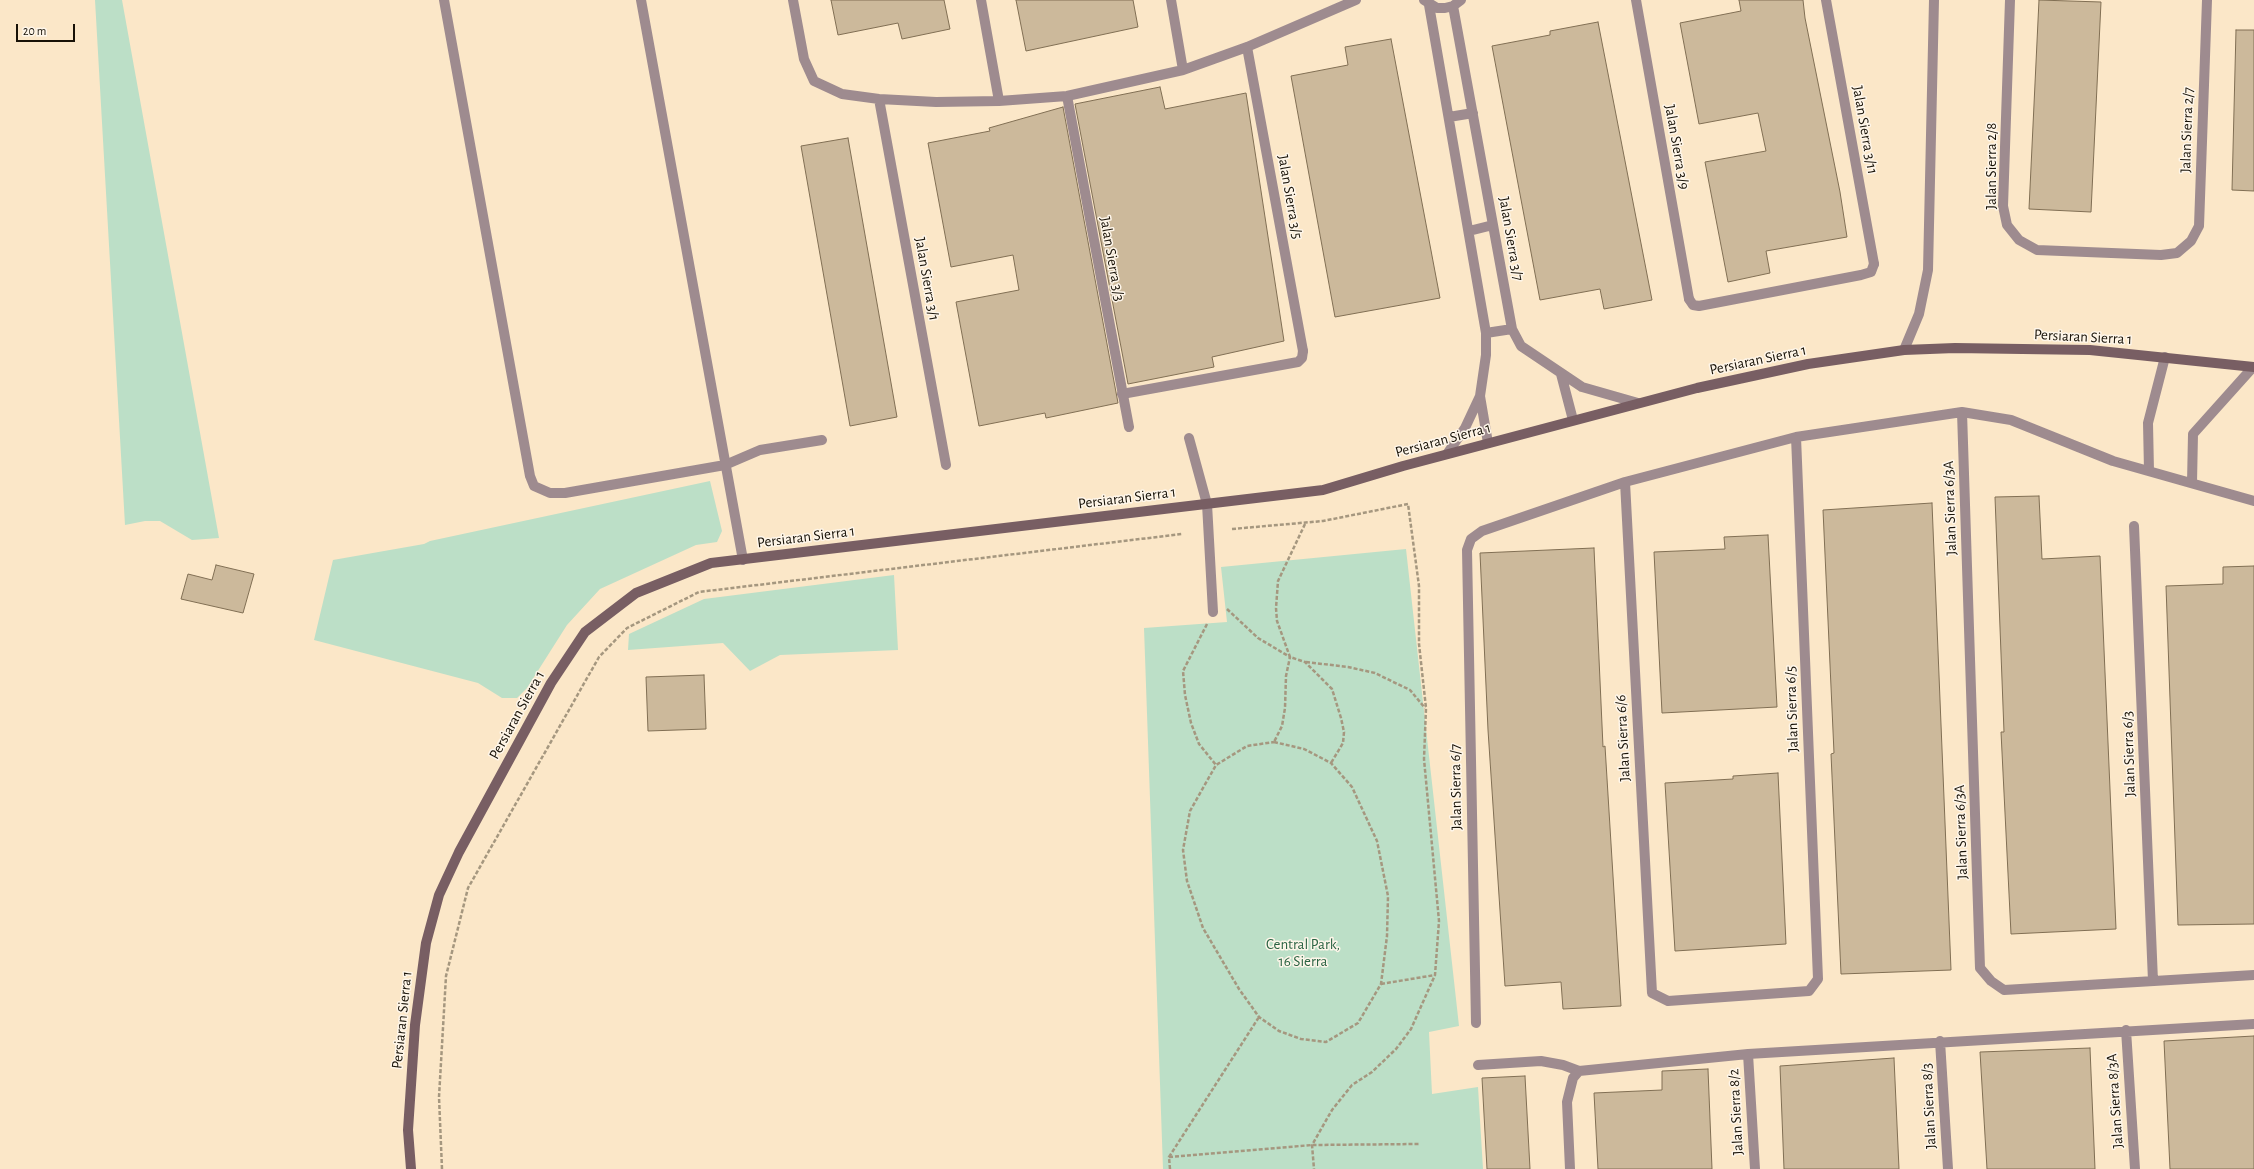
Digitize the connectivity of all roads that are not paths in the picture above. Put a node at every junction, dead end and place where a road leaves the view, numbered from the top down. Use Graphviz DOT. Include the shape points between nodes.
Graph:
graph roads {
  1 [pos="444,0"];
  2 [pos="641,0"];
  3 [pos="793,0"];
  4 [pos="981,0"];
  5 [pos="1171,0"];
  6 [pos="1356,0"];
  7 [pos="1636,0"];
  8 [pos="1826,0"];
  9 [pos="1934,0"];
  10 [pos="2010,0"];
  11 [pos="2207,0"];
  12 [pos="1427,2"];
  13 [pos="1457,3"];
  14 [pos="1247,47"];
  15 [pos="1184,70"];
  16 [pos="1067,96"];
  17 [pos="879,99"];
  18 [pos="999,101"];
  19 [pos="1473,113"];
  20 [pos="1449,117"];
  21 [pos="1493,225"];
  22 [pos="1469,231"];
  23 [pos="2177,253"];
  24 [pos="1874,264"];
  25 [pos="1512,329"];
  26 [pos="1486,333"];
  27 [pos="1904,350"];
  28 [pos="2165,357"];
  29 [pos="2254,367"];
  30 [pos="1561,374"];
  31 [pos="1122,394"];
  32 [pos="1480,396"];
  33 [pos="1638,403"];
  34 [pos="1962,412"];
  35 [pos="1573,420"];
  36 [pos="1128,427"];
  37 [pos="1189,438"];
  38 [pos="1796,438"];
  39 [pos="822,440"];
  40 [pos="1488,443"];
  41 [pos="1447,454"];
  42 [pos="724,464"];
  43 [pos="946,464"];
  44 [pos="2149,471"];
  45 [pos="1625,482"];
  46 [pos="2192,483"];
  47 [pos="2254,501"];
  48 [pos="1207,504"];
  49 [pos="2134,526"];
  50 [pos="743,560"];
  51 [pos="1213,612"];
  52 [pos="2254,975"];
  53 [pos="2153,981"];
  54 [pos="1652,993"];
  55 [pos="1476,1023"];
  56 [pos="2254,1024"];
  57 [pos="2126,1030"];
  58 [pos="1940,1041"];
  59 [pos="1748,1054"];
  60 [pos="1478,1065"];
  61 [pos="1579,1071"];
  62 [pos="411,1169"];
  63 [pos="1570,1169"];
  64 [pos="1755,1169"];
  65 [pos="1948,1169"];
  66 [pos="2135,1169"];
  1 -- 42 [label="street" via="530,476 534,486 550,493 566,493"];
  2 -- 42 [label="street"];
  3 -- 17 [label="street" via="804,59 814,81 842,94"];
  4 -- 18 [label="street"];
  5 -- 15 [label="street"];
  6 -- 14 [label="street"];
  7 -- 24 [label="street, Jalan Sierra 3/9" via="1692,305 1699,306 1861,275 1871,272"];
  8 -- 24 [label="street, Jalan Sierra 3/11"];
  9 -- 27 [label="street" via="1928,270 1919,314"];
  10 -- 23 [label="street, Jalan Sierra 2/8" via="2003,206 2008,225 2019,240 2037,250 2161,255"];
  11 -- 23 [label="street, Jalan Sierra 2/7" via="2199,226 2191,240"];
  12 -- 13 [label="street" via="1445,8"];
  12 -- 20 [label="street"];
  13 -- 19 [label="street, Jalan Sierra 3/7"];
  14 -- 15 [label="street"];
  14 -- 31 [label="street, Jalan Sierra 3/5" via="1302,358 1298,362"];
  15 -- 16 [label="street"];
  16 -- 18 [label="street"];
  16 -- 31 [label="street, Jalan Sierra 3/3"];
  17 -- 18 [label="street" via="936,102"];
  17 -- 43 [label="street, Jalan Sierra 3/1"];
  19 -- 20 [label="street"];
  19 -- 21 [label="street, Jalan Sierra 3/7"];
  20 -- 22 [label="street"];
  21 -- 22 [label="street"];
  21 -- 25 [label="street, Jalan Sierra 3/7"];
  22 -- 26 [label="street"];
  25 -- 26 [label="street"];
  25 -- 30 [label="street, Jalan Sierra 3/7" via="1521,346"];
  26 -- 32 [label="street" via="1486,355"];
  27 -- 28 [label="street, Persiaran Sierra 1" via="2090,350"];
  27 -- 33 [label="street, Persiaran Sierra 1" via="1808,364"];
  28 -- 29 [label="street, Persiaran Sierra 1"];
  28 -- 44 [label="street" via="2148,423"];
  29 -- 46 [label="street" via="2193,434"];
  30 -- 33 [label="street, Jalan Sierra 3/7" via="1582,387"];
  30 -- 35 [label="street"];
  31 -- 36 [label="street, Jalan Sierra 3/3"];
  32 -- 40 [label="street"];
  32 -- 41 [label="street" via="1465,428"];
  33 -- 35 [label="street, Persiaran Sierra 1"];
  34 -- 38 [label="street"];
  34 -- 44 [label="street" via="2011,420 2113,461"];
  34 -- 53 [label="street, Jalan Sierra 6/3A" via="1980,968 1991,981 2004,990"];
  35 -- 40 [label="street, Persiaran Sierra 1"];
  37 -- 48 [label="street"];
  38 -- 45 [label="street"];
  38 -- 54 [label="street, Jalan Sierra 6/5" via="1818,979 1809,991 1668,1002"];
  39 -- 42 [label="street" via="760,450"];
  40 -- 41 [label="street, Persiaran Sierra 1"];
  41 -- 48 [label="street, Persiaran Sierra 1" via="1323,490"];
  42 -- 50 [label="street"];
  44 -- 46 [label="street"];
  45 -- 54 [label="street, Jalan Sierra 6/6"];
  45 -- 55 [label="street, Jalan Sierra 6/7" via="1482,531 1471,539 1466,550"];
  46 -- 47 [label="street"];
  48 -- 50 [label="street, Persiaran Sierra 1"];
  48 -- 51 [label="street"];
  49 -- 53 [label="street, Jalan Sierra 6/3"];
  50 -- 62 [label="street, Persiaran Sierra 1" via="711,564 636,593 585,632 551,683 459,852 439,895 426,943 415,1025 408,1130"];
  52 -- 53 [label="street, Jalan Sierra 6/3A"];
  56 -- 57 [label="street"];
  57 -- 58 [label="street"];
  57 -- 66 [label="street, Jalan Sierra 8/3A"];
  58 -- 59 [label="street"];
  58 -- 65 [label="street, Jalan Sierra 8/3"];
  59 -- 61 [label="street"];
  59 -- 64 [label="street, Jalan Sierra 8/2"];
  60 -- 61 [label="street" via="1541,1061"];
  61 -- 63 [label="street" via="1572,1078 1566,1102"];
}
